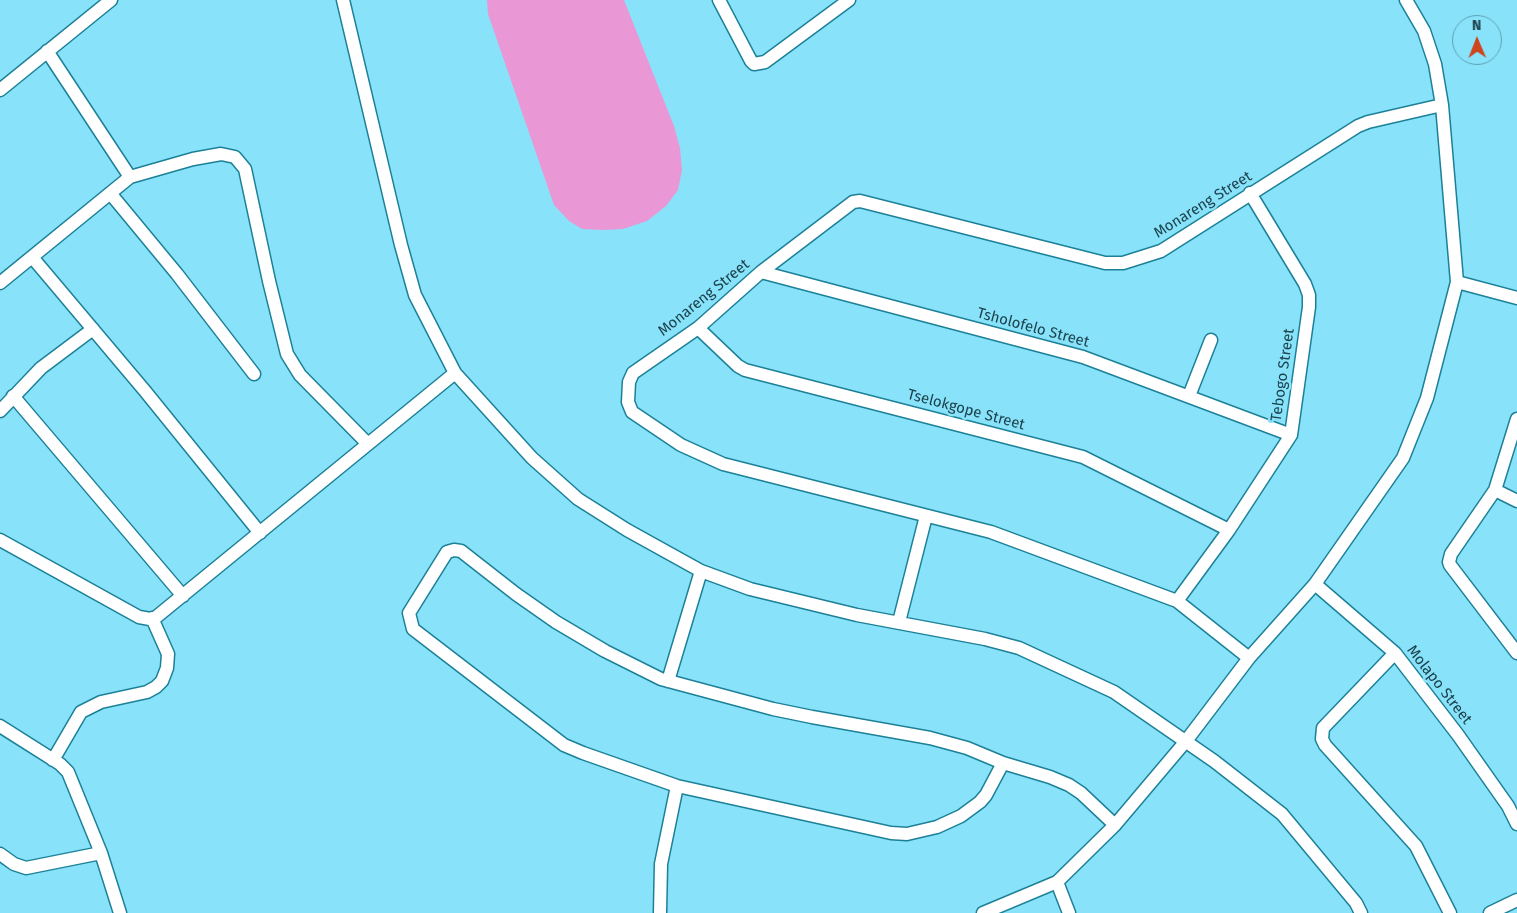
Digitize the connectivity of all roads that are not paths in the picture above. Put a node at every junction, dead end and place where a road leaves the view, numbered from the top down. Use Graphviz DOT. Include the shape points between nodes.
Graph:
graph roads {
  1 [pos="110,0"];
  2 [pos="343,0"];
  3 [pos="719,0"];
  4 [pos="849,0"];
  5 [pos="1406,0"];
  6 [pos="47,51"];
  7 [pos="0,90"];
  8 [pos="1442,105"];
  9 [pos="130,177"];
  10 [pos="110,193"];
  11 [pos="1250,194"];
  12 [pos="32,257"];
  13 [pos="761,272"];
  14 [pos="1457,282"];
  15 [pos="0,283"];
  16 [pos="1517,298"];
  17 [pos="698,328"];
  18 [pos="93,329"];
  19 [pos="1211,340"];
  20 [pos="455,373"];
  21 [pos="254,374"];
  22 [pos="13,396"];
  23 [pos="1189,396"];
  24 [pos="0,411"];
  25 [pos="1517,420"];
  26 [pos="1291,435"];
  27 [pos="368,444"];
  28 [pos="1495,490"];
  29 [pos="1517,502"];
  30 [pos="926,516"];
  31 [pos="1229,530"];
  32 [pos="260,533"];
  33 [pos="0,540"];
  34 [pos="701,571"];
  35 [pos="1315,584"];
  36 [pos="183,596"];
  37 [pos="1177,601"];
  38 [pos="152,618"];
  39 [pos="899,622"];
  40 [pos="1395,653"];
  41 [pos="1517,653"];
  42 [pos="1249,658"];
  43 [pos="668,681"];
  44 [pos="0,726"];
  45 [pos="1186,741"];
  46 [pos="53,760"];
  47 [pos="1003,763"];
  48 [pos="677,786"];
  49 [pos="1517,824"];
  50 [pos="1115,825"];
  51 [pos="101,853"];
  52 [pos="0,854"];
  53 [pos="1057,882"];
  54 [pos="1517,900"];
  55 [pos="120,913"];
  56 [pos="660,913"];
  57 [pos="982,913"];
  58 [pos="1068,913"];
  59 [pos="1361,913"];
  60 [pos="1450,913"];
  61 [pos="1490,913"];
  1 -- 6 [label="street"];
  2 -- 20 [label="street" via="400,245 415,295"];
  3 -- 4 [label="street" via="754,64 765,62"];
  5 -- 8 [label="street" via="1424,30 1435,64"];
  6 -- 7 [label="street"];
  6 -- 9 [label="street"];
  8 -- 11 [label="street, Monareng Street" via="1358,126"];
  8 -- 14 [label="street"];
  9 -- 10 [label="street"];
  9 -- 27 [label="street" via="221,154 234,157 245,169 288,354 300,375"];
  10 -- 12 [label="street"];
  10 -- 21 [label="street"];
  11 -- 13 [label="street, Monareng Street" via="1161,251 1113,264 860,201 853,202"];
  11 -- 26 [label="street, Tebogo Street" via="1309,295 1310,307"];
  12 -- 15 [label="street"];
  12 -- 18 [label="street"];
  13 -- 17 [label="street, Monareng Street"];
  13 -- 23 [label="street, Tsholofelo Street" via="1083,357"];
  14 -- 16 [label="street"];
  14 -- 35 [label="street" via="1427,398 1406,453"];
  17 -- 30 [label="street, Monareng Street" via="633,374 627,393 632,412 681,445 723,464"];
  17 -- 31 [label="street, Tselokgope Street" via="745,370 1083,458"];
  18 -- 22 [label="street" via="41,368"];
  18 -- 32 [label="street"];
  19 -- 23 [label="street"];
  20 -- 27 [label="street"];
  20 -- 34 [label="street" via="532,458 578,499"];
  22 -- 24 [label="street"];
  22 -- 36 [label="street"];
  23 -- 26 [label="street, Tsholofelo Street"];
  25 -- 28 [label="street"];
  26 -- 31 [label="street, Tebogo Street"];
  27 -- 32 [label="street"];
  28 -- 29 [label="street"];
  28 -- 41 [label="street" via="1451,554 1449,563"];
  30 -- 37 [label="street, Monareng Street" via="991,532"];
  30 -- 39 [label="street"];
  31 -- 37 [label="street, Tebogo Street"];
  32 -- 36 [label="street"];
  33 -- 38 [label="street" via="139,617"];
  34 -- 39 [label="street" via="750,589 857,616"];
  34 -- 43 [label="street"];
  35 -- 40 [label="street, Molapo Street"];
  35 -- 42 [label="street"];
  36 -- 38 [label="street"];
  37 -- 42 [label="street, Monareng Street"];
  38 -- 46 [label="street" via="168,654 162,681 152,690 101,702 81,712"];
  39 -- 45 [label="street" via="1019,648 1114,692"];
  40 -- 49 [label="street, Molapo Street" via="1458,735"];
  40 -- 60 [label="street" via="1324,728 1322,739 1416,846"];
  42 -- 45 [label="street"];
  43 -- 47 [label="street" via="796,714 930,738 967,748"];
  43 -- 48 [label="street" via="605,651 556,622 460,550 447,552 409,613 413,629 564,744"];
  44 -- 46 [label="street"];
  45 -- 50 [label="street"];
  45 -- 59 [label="street" via="1282,814"];
  46 -- 51 [label="street" via="68,772"];
  47 -- 48 [label="street" via="980,802 961,816 937,827 907,834"];
  47 -- 50 [label="street" via="1069,785"];
  48 -- 56 [label="street" via="661,864"];
  50 -- 53 [label="street"];
  51 -- 52 [label="street" via="26,868"];
  51 -- 55 [label="street"];
  53 -- 57 [label="street"];
  53 -- 58 [label="street"];
  54 -- 61 [label="street"];
}
